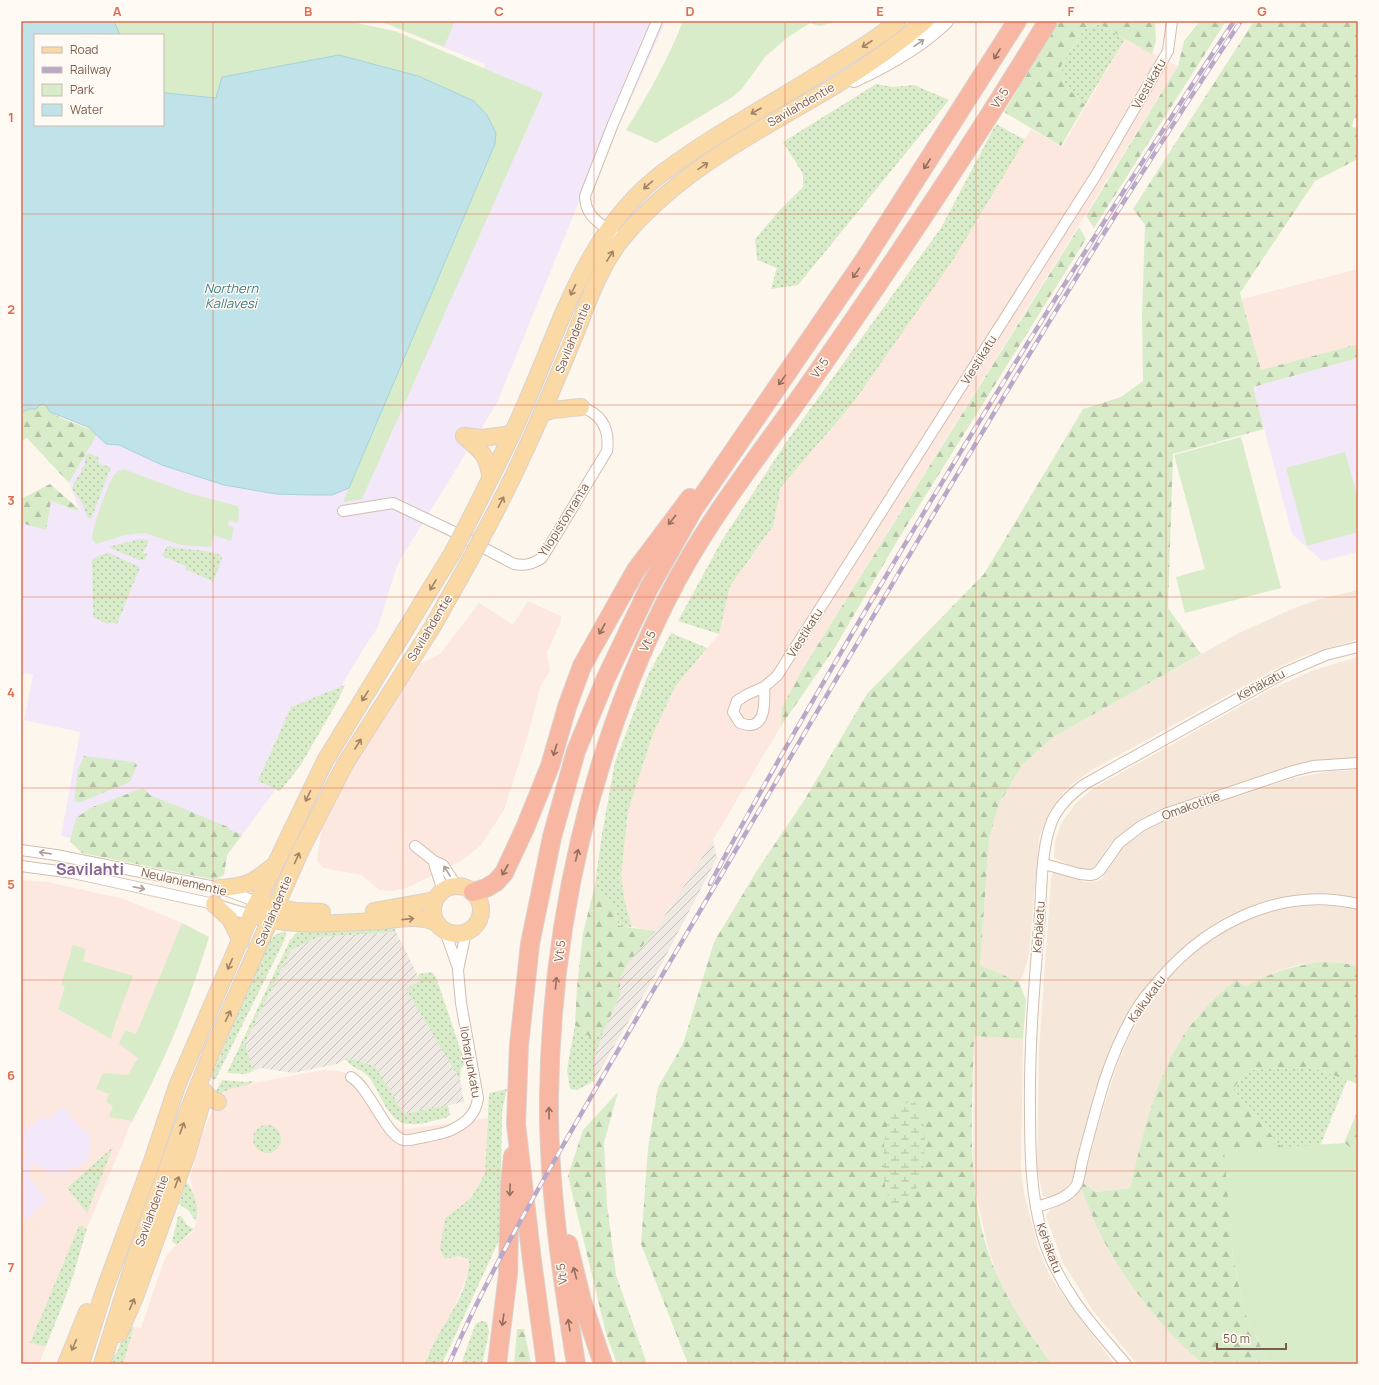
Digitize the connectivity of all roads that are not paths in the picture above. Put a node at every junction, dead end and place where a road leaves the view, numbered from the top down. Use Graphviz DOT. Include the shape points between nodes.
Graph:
graph roads {
  1 [pos="657,21"];
  2 [pos="898,21"];
  3 [pos="925,21"];
  4 [pos="946,21"];
  5 [pos="1017,21"];
  6 [pos="1048,21"];
  7 [pos="1172,21"];
  8 [pos="798,107"];
  9 [pos="608,229"];
  10 [pos="621,240"];
  11 [pos="554,385"];
  12 [pos="581,407"];
  13 [pos="542,413"];
  14 [pos="512,434"];
  15 [pos="735,449"];
  16 [pos="490,476"];
  17 [pos="343,511"];
  18 [pos="1358,647"];
  19 [pos="764,687"];
  20 [pos="1358,763"];
  21 [pos="415,846"];
  22 [pos="21,850"];
  23 [pos="434,861"];
  24 [pos="1044,864"];
  25 [pos="21,866"];
  26 [pos="274,866"];
  27 [pos="220,888"];
  28 [pos="444,892"];
  29 [pos="474,892"];
  30 [pos="214,904"];
  31 [pos="1358,904"];
  32 [pos="254,908"];
  33 [pos="273,914"];
  34 [pos="441,927"];
  35 [pos="466,932"];
  36 [pos="241,941"];
  37 [pos="458,970"];
  38 [pos="192,1049"];
  39 [pos="212,1051"];
  40 [pos="351,1077"];
  41 [pos="516,1124"];
  42 [pos="550,1140"];
  43 [pos="1036,1207"];
  44 [pos="66,1364"];
  45 [pos="81,1364"];
  46 [pos="103,1364"];
  47 [pos="497,1364"];
  48 [pos="546,1364"];
  49 [pos="576,1364"];
  50 [pos="603,1364"];
  51 [pos="1126,1364"];
  1 -- 9 [label="street" via="585,196 585,205 594,219"];
  2 -- 9 [label="main road, Savilahdentie, one-way" via="853,53 748,116 664,171"];
  3 -- 8 [label="main road, Savilahdentie" via="873,61"];
  8 -- 4 [label="main road, one-way" via="893,60"];
  5 -- 15 [label="highway, Vt 5, one-way" via="865,259"];
  42 -- 6 [label="highway, Vt 5, one-way" via="553,1012 565,914 592,790 622,699 668,597 729,493 802,394 950,177"];
  7 -- 19 [label="street, Viestikatu" via="1168,51 1096,175 777,676"];
  10 -- 8 [label="main road, Savilahdentie, one-way" via="649,209 690,175"];
  9 -- 10 [label="street"];
  9 -- 14 [label="main road, Savilahdentie, one-way" via="588,260 572,294"];
  11 -- 10 [label="main road, Savilahdentie, one-way" via="593,287"];
  11 -- 12 [label="main road" via="559,396"];
  11 -- 13 [label="main road, Savilahdentie"];
  12 -- 13 [label="main road"];
  12 -- 17 [label="street, Yliopistonranta" via="596,414 606,427 609,439 607,451 542,558 534,563 514,564 393,503"];
  33 -- 13 [label="main road, Savilahdentie, one-way, bridge" via="300,852 345,764 432,626 470,560 511,483"];
  14 -- 16 [label="main road, Savilahdentie"];
  14 -- 16 [label="main road" via="482,438 464,436 485,457 489,464"];
  15 -- 29 [label="highway, one-way" via="690,497 636,570 582,666 548,772 504,873 496,882"];
  15 -- 41 [label="highway, Vt 5" via="693,510 649,588 606,678 576,751 552,837 530,944 519,1045"];
  16 -- 26 [label="main road, Savilahdentie, one-way, bridge" via="453,552 325,761"];
  18 -- 24 [label="street, Kehäkatu" via="1326,655 1284,672 1085,784 1065,800 1053,819 1047,837"];
  20 -- 24 [label="street, Omakotitie" via="1313,766 1293,771 1165,814 1141,826 1119,843 1095,874 1080,874"];
  21 -- 23 [label="street"];
  27 -- 22 [label="street, Neulaniementie, one-way"];
  23 -- 28 [label="street"];
  28 -- 23 [label="street, one-way" via="444,866"];
  24 -- 43 [label="street, Kehäkatu" via="1030,1073 1032,1168"];
  25 -- 30 [label="street, Neulaniementie, one-way" via="73,873"];
  26 -- 27 [label="main road" via="243,886"];
  26 -- 32 [label="main road, Savilahdentie"];
  27 -- 32 [label="street, Neulaniementie"];
  28 -- 29 [label="main road" via="462,886"];
  28 -- 33 [label="main road" via="371,912"];
  28 -- 34 [label="main road" via="433,915"];
  29 -- 35 [label="main road" via="481,905 481,912 475,926"];
  30 -- 32 [label="street, Neulaniementie"];
  30 -- 36 [label="main road" via="230,919"];
  31 -- 43 [label="street, Kaikukatu" via="1329,899 1262,908 1219,928 1176,961 1136,1009 1116,1051 1096,1110 1077,1184 1067,1194"];
  32 -- 33 [label="main road, Neulaniementie"];
  32 -- 36 [label="main road, Savilahdentie"];
  33 -- 34 [label="main road, one-way" via="295,923 421,917"];
  39 -- 33 [label="main road, Savilahdentie, one-way"];
  34 -- 35 [label="main road" via="456,934"];
  34 -- 37 [label="street, Iloharjunkatu"];
  35 -- 37 [label="street, Iloharjunkatu"];
  36 -- 38 [label="main road, Savilahdentie, one-way"];
  37 -- 40 [label="street, Iloharjunkatu" via="462,1018 478,1098 471,1117 447,1132 403,1140 394,1135 362,1086"];
  38 -- 44 [label="main road, one-way" via="163,1103 83,1324"];
  38 -- 45 [label="main road, Savilahdentie" via="100,1302"];
  46 -- 39 [label="main road, Savilahdentie, one-way" via="144,1230"];
  46 -- 39 [label="main road, one-way" via="114,1348 135,1297 187,1154 212,1098"];
  41 -- 47 [label="highway, one-way" via="510,1185 508,1274"];
  41 -- 48 [label="highway, Vt 5"];
  49 -- 42 [label="highway, Vt 5, one-way" via="562,1276"];
  50 -- 42 [label="highway, one-way" via="582,1302 567,1240"];
  43 -- 51 [label="street, Kehäkatu" via="1052,1262 1063,1284 1076,1306"];
}
